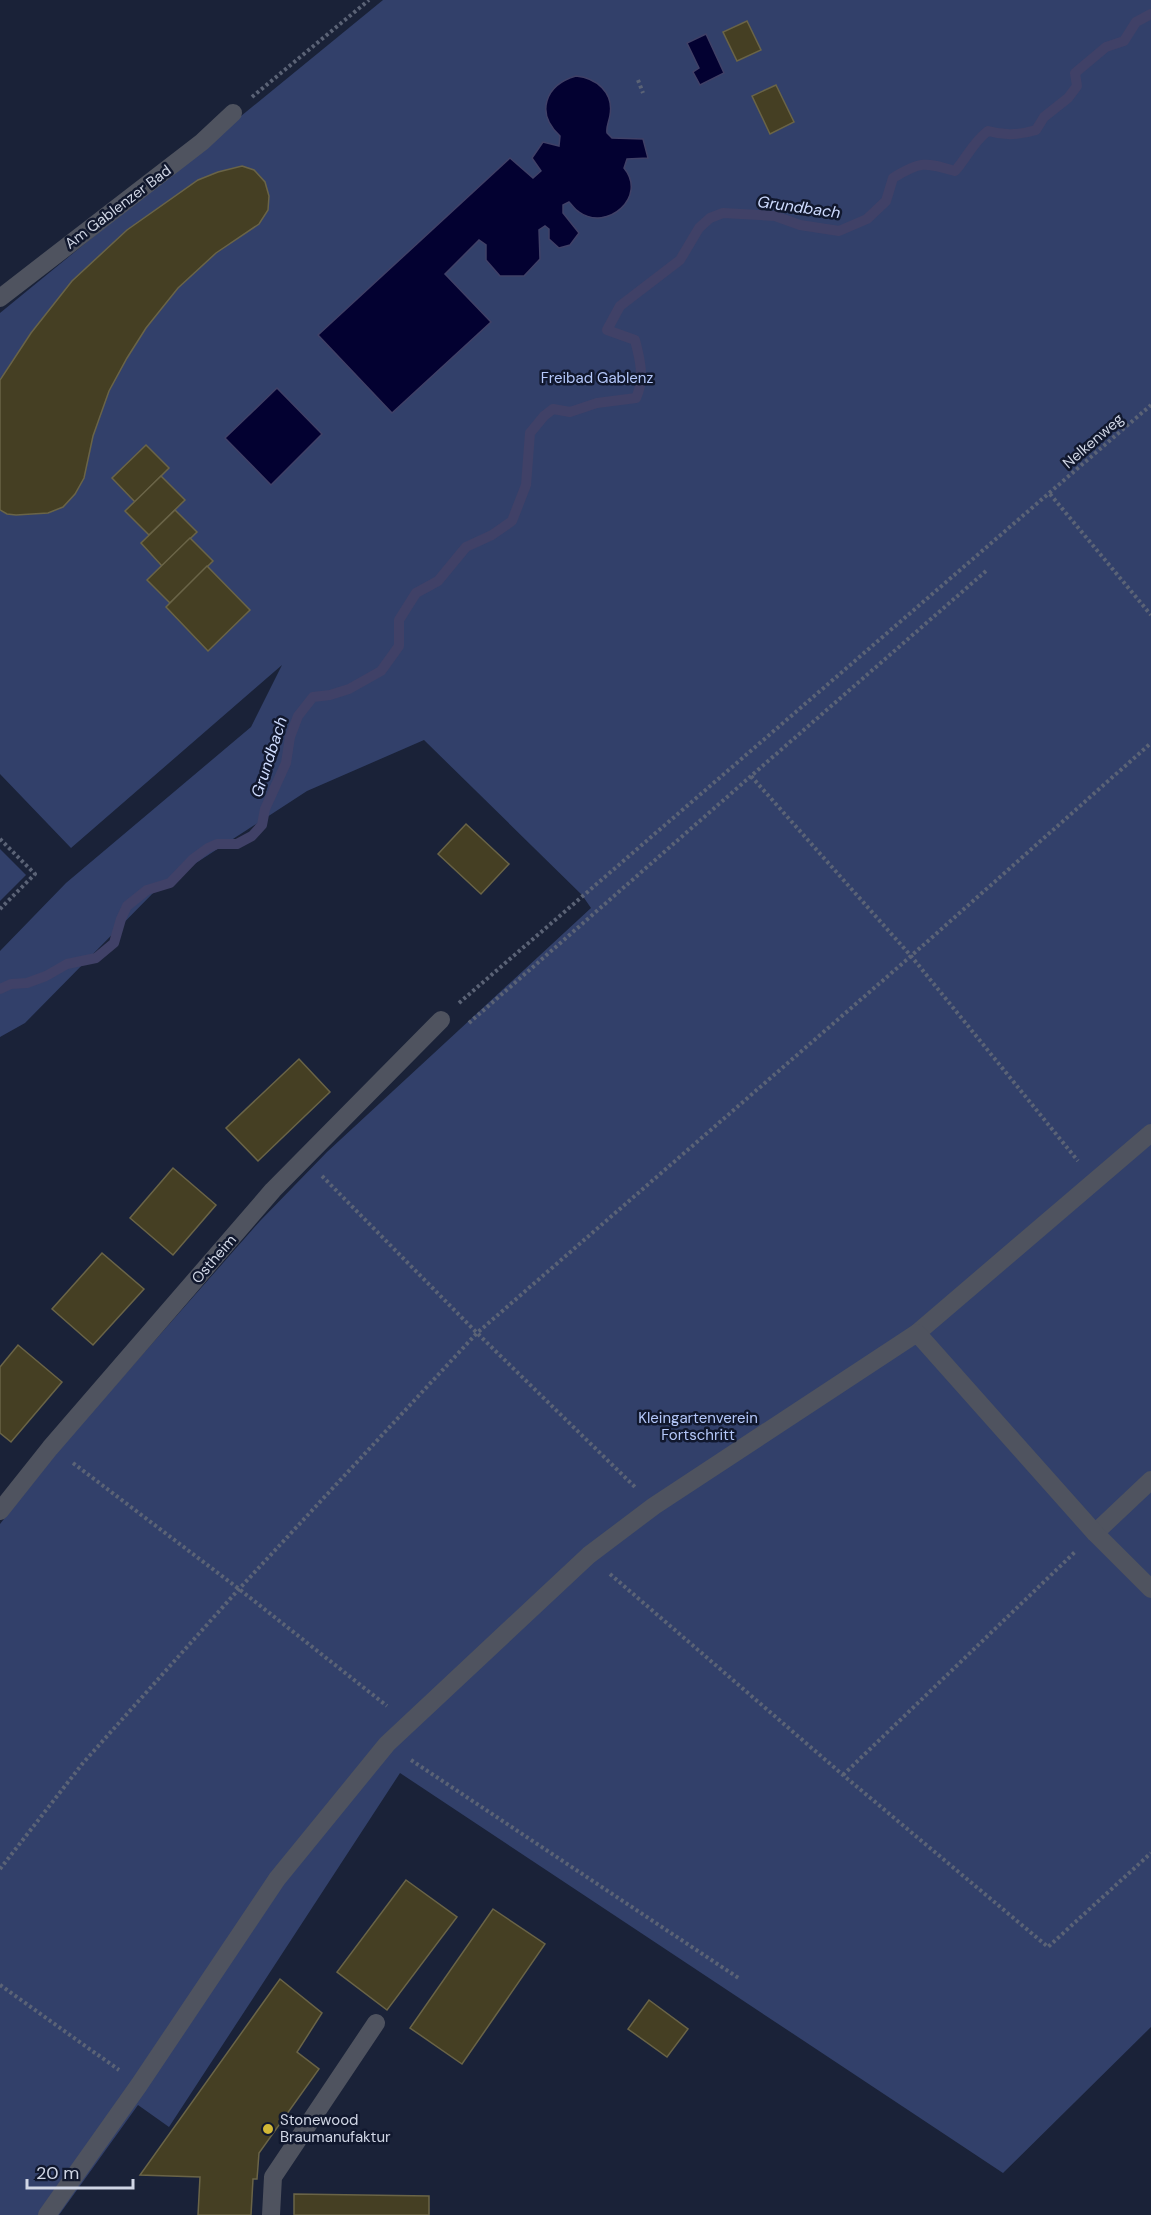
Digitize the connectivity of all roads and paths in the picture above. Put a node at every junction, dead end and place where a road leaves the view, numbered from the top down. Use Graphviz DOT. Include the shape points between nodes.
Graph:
graph roads {
  1 [pos="369,0"];
  2 [pos="638,80"];
  3 [pos="644,93"];
  4 [pos="233,113"];
  5 [pos="0,298"];
  6 [pos="1151,405"];
  7 [pos="1050,494"];
  8 [pos="986,571"];
  9 [pos="1151,615"];
  10 [pos="1151,743"];
  11 [pos="0,839"];
  12 [pos="0,909"];
  13 [pos="910,956"];
  14 [pos="441,1020"];
  15 [pos="1151,1133"];
  16 [pos="315,1169"];
  17 [pos="1094,1180"];
  18 [pos="477,1333"];
  19 [pos="916,1333"];
  20 [pos="72,1462"];
  21 [pos="1151,1480"];
  22 [pos="654,1506"];
  23 [pos="0,1511"];
  24 [pos="1095,1533"];
  25 [pos="589,1555"];
  26 [pos="238,1589"];
  27 [pos="1151,1589"];
  28 [pos="410,1724"];
  29 [pos="387,1744"];
  30 [pos="843,1775"];
  31 [pos="1151,1853"];
  32 [pos="0,1869"];
  33 [pos="740,1979"];
  34 [pos="0,1984"];
  35 [pos="376,2023"];
  36 [pos="139,2085"];
  37 [pos="47,2215"];
  38 [pos="271,2215"];
  1 -- 4 [label="path"];
  2 -- 3 [label="path"];
  4 -- 5 [label="street, Am Gablenzer Bad" via="202,142"];
  6 -- 7 [label="path, Nelkenweg"];
  7 -- 9 [label="path"];
  7 -- 14 [label="path, Nelkenweg"];
  8 -- 13 [label="path" via="751,776"];
  10 -- 13 [label="path"];
  11 -- 12 [label="path" via="35,874"];
  13 -- 17 [label="path"];
  13 -- 18 [label="path"];
  14 -- 23 [label="street, Ostheim" via="273,1190"];
  15 -- 17 [label="street"];
  16 -- 18 [label="path"];
  17 -- 19 [label="street"];
  18 -- 22 [label="path"];
  18 -- 26 [label="path"];
  19 -- 22 [label="street"];
  19 -- 24 [label="street"];
  20 -- 26 [label="path"];
  21 -- 24 [label="street"];
  22 -- 25 [label="street"];
  24 -- 27 [label="street"];
  24 -- 30 [label="path"];
  25 -- 28 [label="street"];
  25 -- 30 [label="path"];
  26 -- 28 [label="path"];
  26 -- 32 [label="path" via="83,1763"];
  28 -- 29 [label="street"];
  29 -- 33 [label="path"];
  29 -- 36 [label="street" via="277,1879"];
  30 -- 31 [label="path" via="1048,1947"];
  34 -- 36 [label="path"];
  35 -- 38 [label="street" via="273,2177"];
  36 -- 37 [label="street"];
}
